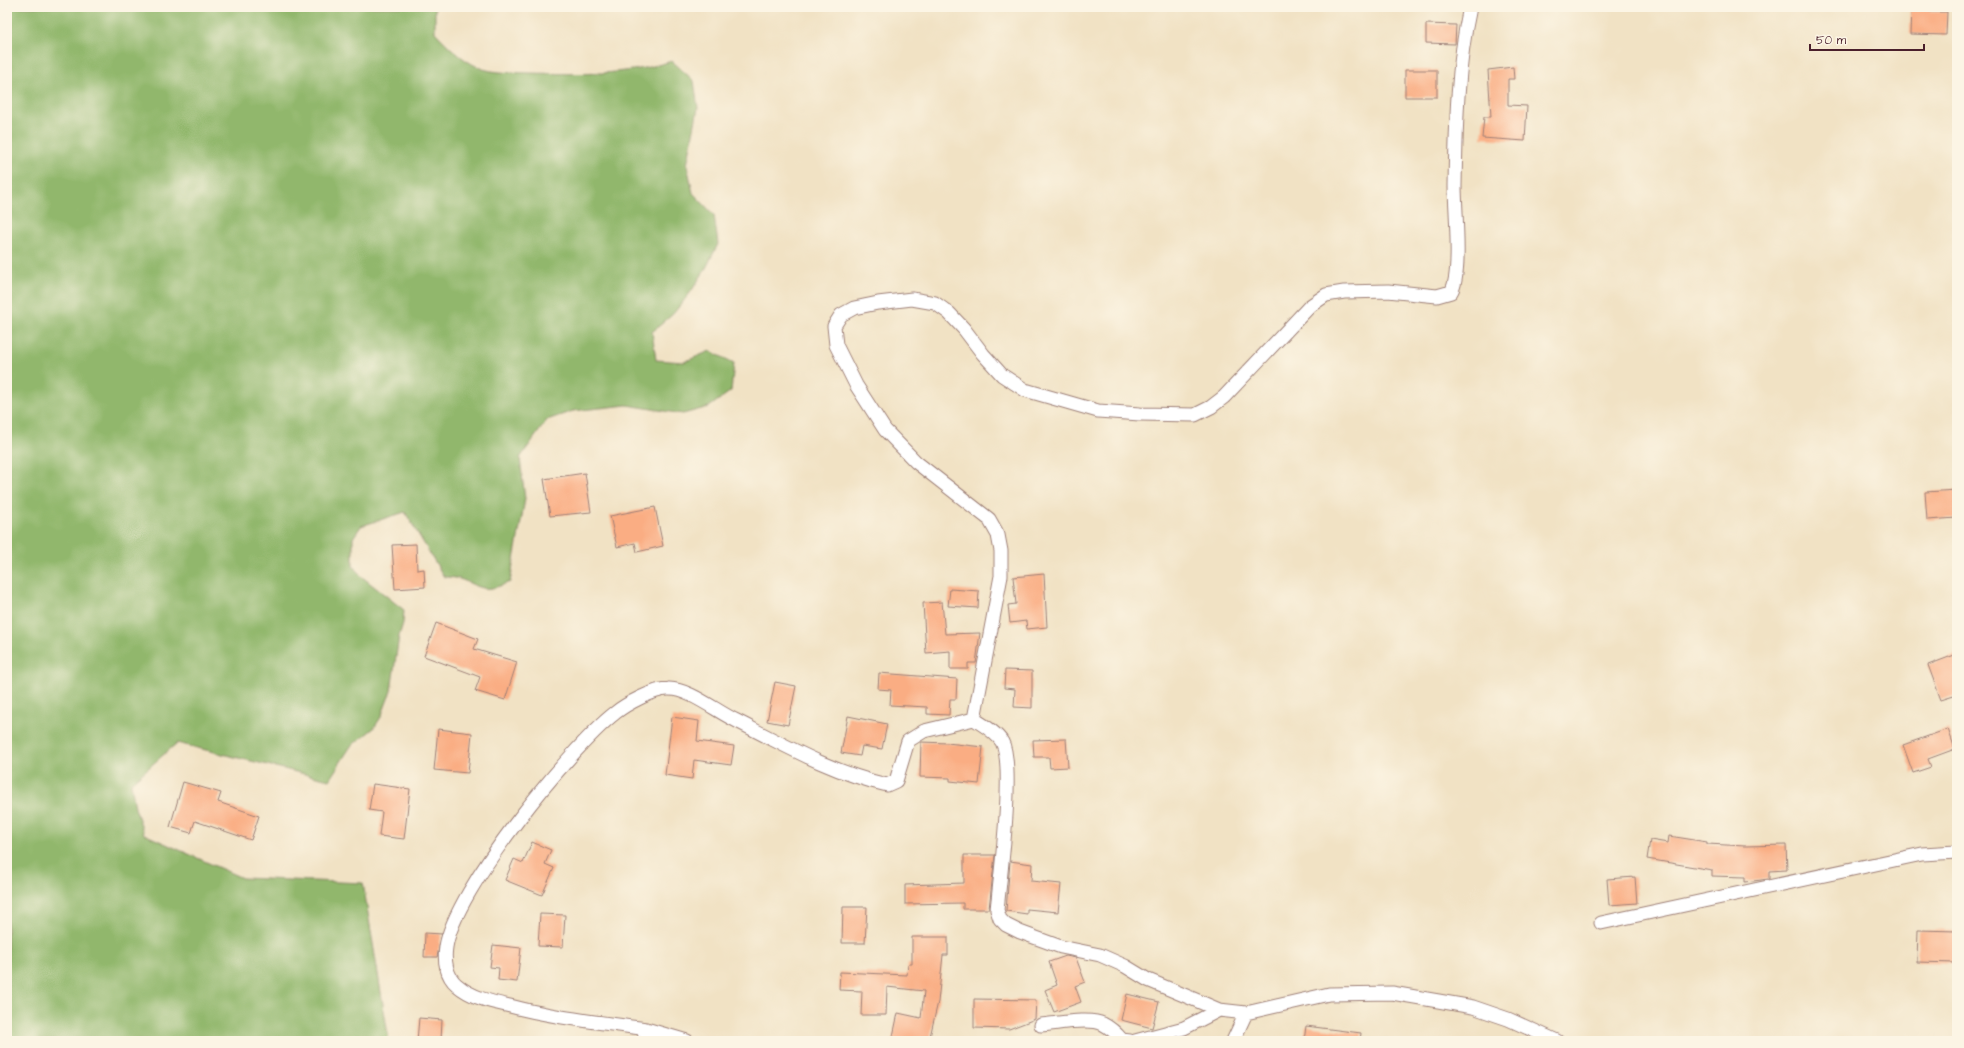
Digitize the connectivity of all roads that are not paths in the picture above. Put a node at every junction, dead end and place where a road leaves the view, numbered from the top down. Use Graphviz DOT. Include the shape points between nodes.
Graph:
graph roads {
  1 [pos="1470,7"];
  2 [pos="974,719"];
  3 [pos="1957,852"];
  4 [pos="1601,923"];
  5 [pos="1219,1010"];
  6 [pos="1246,1013"];
  7 [pos="1041,1025"];
  8 [pos="645,1035"];
  9 [pos="687,1041"];
  10 [pos="1130,1041"];
  11 [pos="1134,1041"];
  12 [pos="1233,1041"];
  13 [pos="1557,1041"];
  1 -- 2 [label="street" via="1459,66 1455,187 1457,273 1455,287 1451,292 1438,296 1363,291 1326,295 1310,306 1224,397 1195,415 1098,411 1025,390 1002,375 982,354 959,323 935,303 912,300 854,308 842,315 834,326 836,345 856,385 885,430 916,462 989,520 998,535 1001,576"];
  2 -- 5 [label="street" via="1001,741 1005,750 1007,787 997,910 1000,919 1006,925 1041,940 1100,955 1148,980"];
  2 -- 8 [label="street" via="924,731 908,741 896,780 887,785 850,775 823,764 733,720 681,690 670,688 646,696 616,712 575,751 493,855 468,893 446,946 448,975 456,985 480,999"];
  3 -- 4 [label="street" via="1922,854"];
  5 -- 6 [label="street"];
  5 -- 11 [label="street" via="1184,1028"];
  6 -- 12 [label="street"];
  6 -- 13 [label="street" via="1329,994 1392,994 1473,1007 1508,1019"];
  7 -- 10 [label="street" via="1086,1021 1102,1023 1122,1040"];
  8 -- 9 [label="street"];
}
